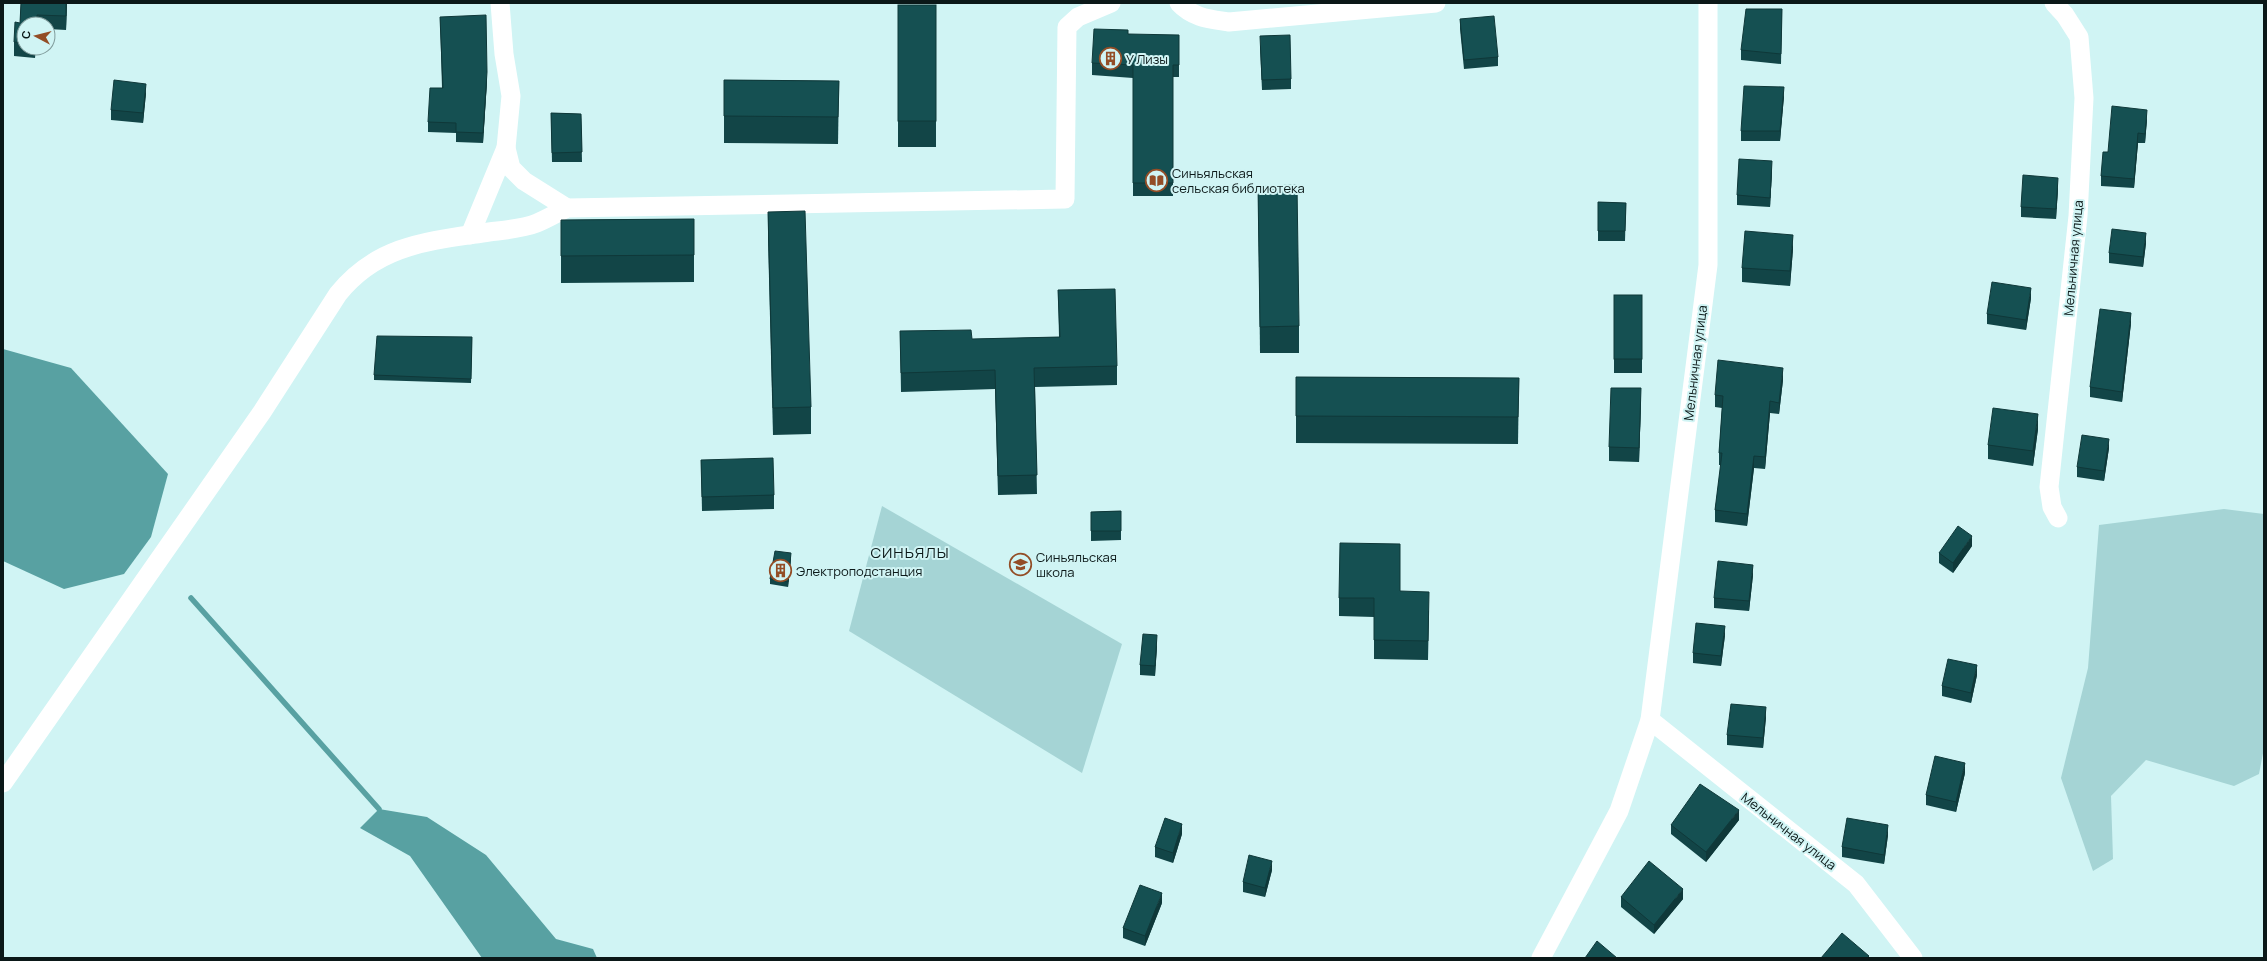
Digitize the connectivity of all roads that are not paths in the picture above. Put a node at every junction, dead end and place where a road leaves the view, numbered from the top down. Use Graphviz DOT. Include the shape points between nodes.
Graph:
graph roads {
  1 [pos="500,3"];
  2 [pos="1111,3"];
  3 [pos="1179,3"];
  4 [pos="1436,3"];
  5 [pos="1708,3"];
  6 [pos="2054,3"];
  7 [pos="506,148"];
  8 [pos="567,208"];
  9 [pos="470,235"];
  10 [pos="2058,518"];
  11 [pos="1650,720"];
  12 [pos="3,783"];
  13 [pos="1541,958"];
  14 [pos="1914,958"];
  1 -- 7 [label="street" via="504,54 511,96"];
  2 -- 8 [label="street" via="1078,17 1067,27 1065,199"];
  3 -- 4 [label="street" via="1186,10 1202,18 1230,22"];
  5 -- 11 [label="street, Мельничная улица" via="1708,265"];
  6 -- 10 [label="street, Мельничная улица" via="2079,37 2084,98 2078,216 2050,487 2052,507"];
  7 -- 8 [label="street" via="512,168 524,181"];
  7 -- 9 [label="street"];
  8 -- 9 [label="street" via="537,224"];
  9 -- 12 [label="street" via="407,247 363,268 351,277 262,412"];
  11 -- 13 [label="street, Мельничная улица" via="1619,811"];
  11 -- 14 [label="street, Мельничная улица" via="1856,884"];
}
